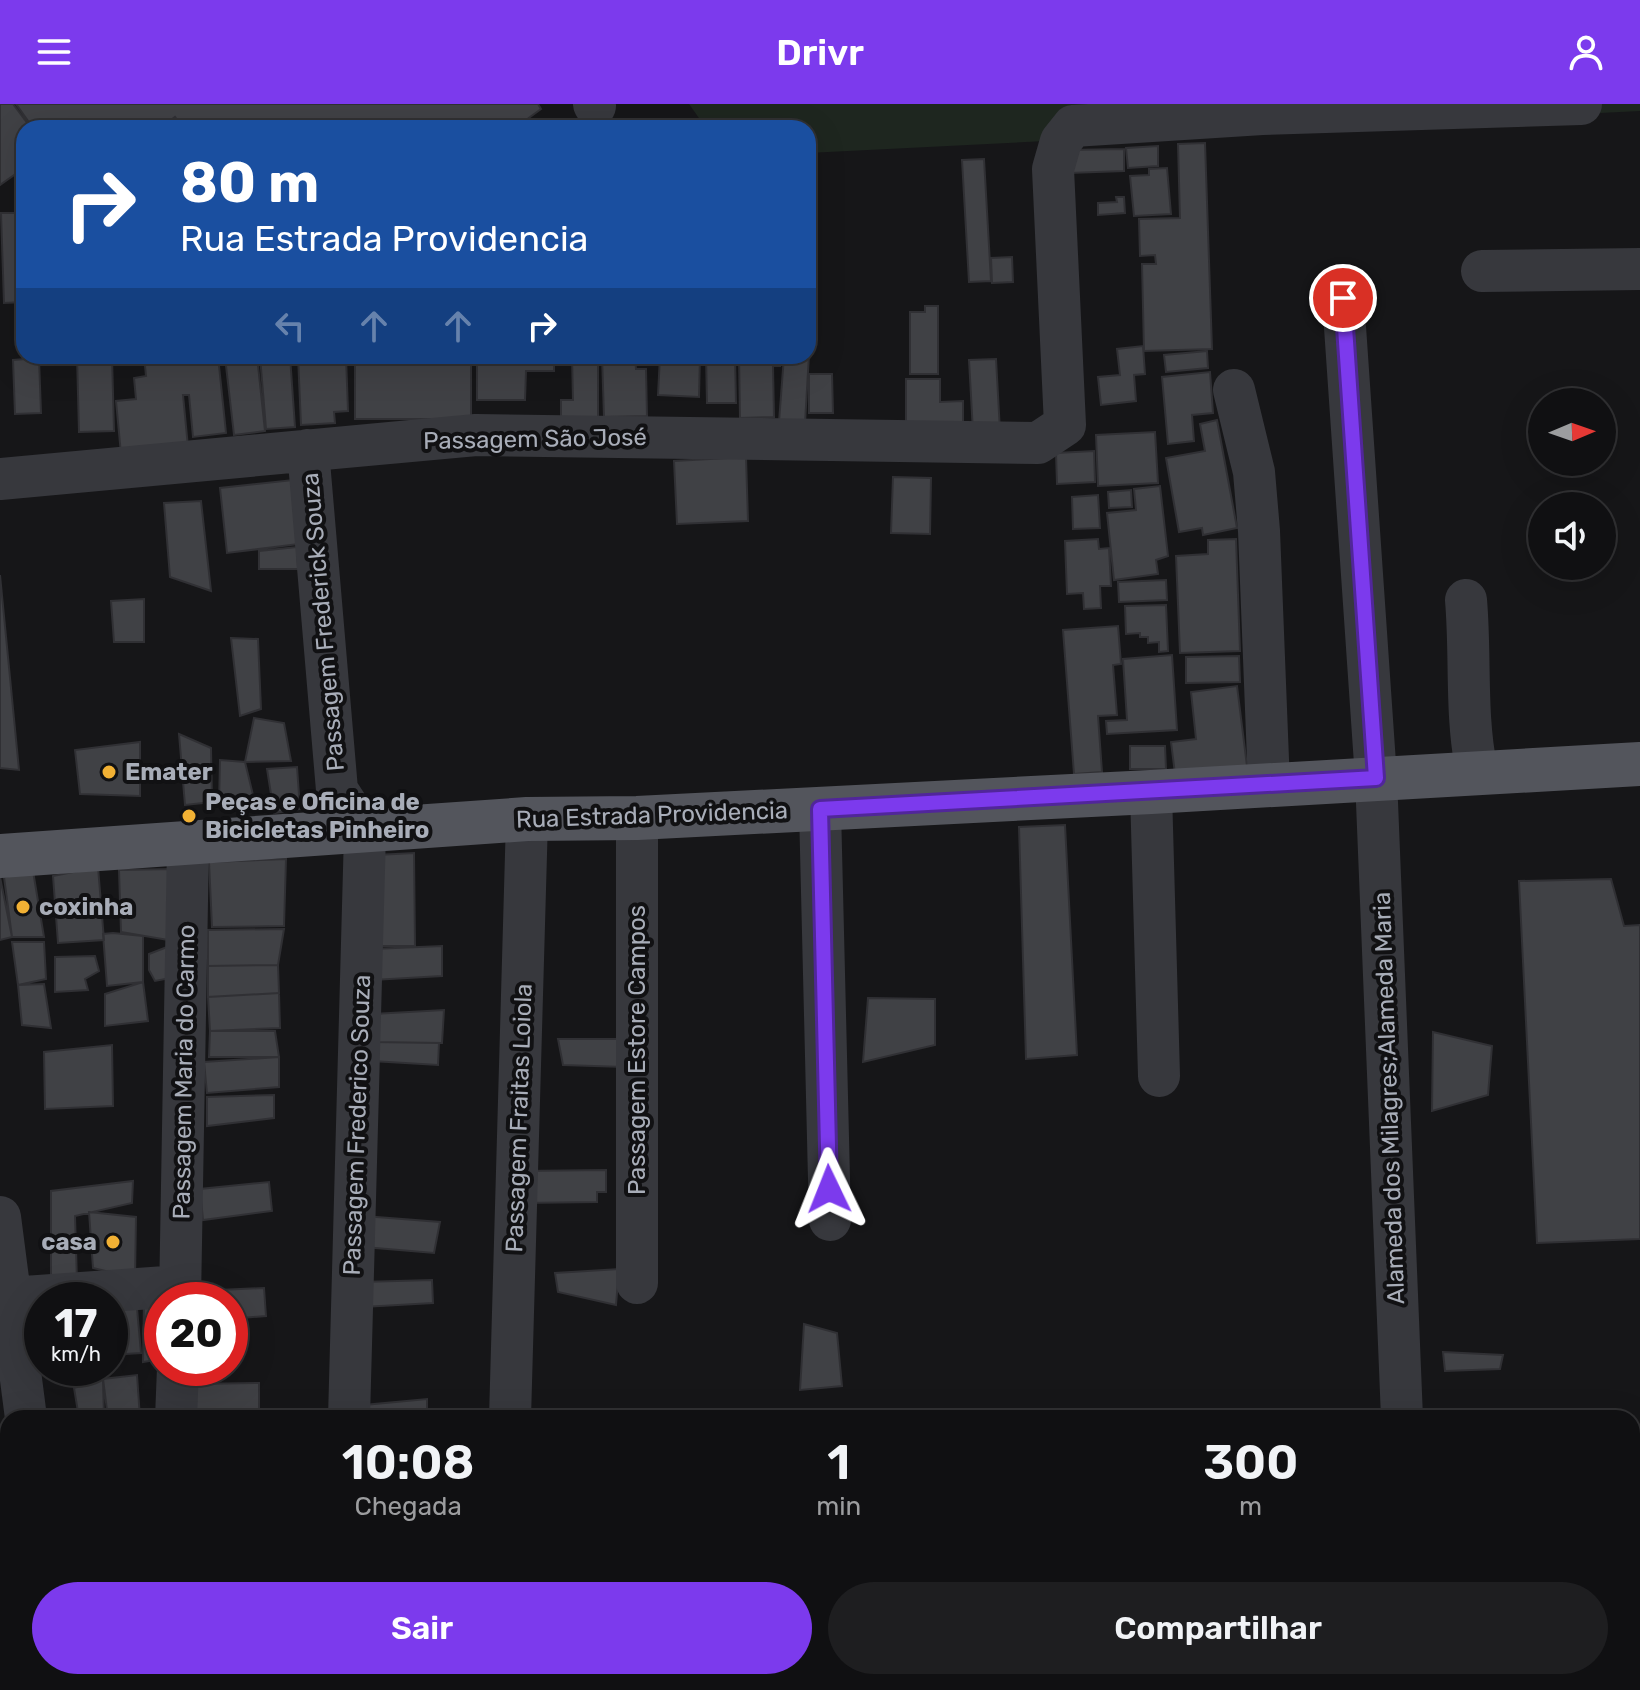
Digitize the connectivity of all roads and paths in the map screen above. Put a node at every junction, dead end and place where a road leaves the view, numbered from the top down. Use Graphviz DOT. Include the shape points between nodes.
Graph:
graph roads {
  1 [pos="1581,104"];
  2 [pos="1640,269"];
  3 [pos="1482,271"];
  4 [pos="1343,298"];
  5 [pos="1234,390"];
  6 [pos="308,450"];
  7 [pos="0,479"];
  8 [pos="1466,600"];
  9 [pos="1640,764"];
  10 [pos="1477,772"];
  11 [pos="1376,778"];
  12 [pos="1269,785"];
  13 [pos="1151,792"];
  14 [pos="820,809"];
  15 [pos="637,818"];
  16 [pos="527,819"];
  17 [pos="365,833"];
  18 [pos="188,844"];
  19 [pos="0,856"];
  20 [pos="1159,1076"];
  21 [pos="0,1217"];
  22 [pos="830,1220"];
  23 [pos="180,1282"];
  24 [pos="637,1283"];
  25 [pos="144,1294"];
  26 [pos="10,1298"];
  27 [pos="177,1386"];
  28 [pos="25,1410"];
  29 [pos="176,1410"];
  30 [pos="349,1410"];
  31 [pos="510,1410"];
  32 [pos="1402,1410"];
  1 -- 6 [label="street, Passagem São José" via="1073,126 1061,141 1053,169 1065,425 1038,443 476,435"];
  2 -- 3 [label="street"];
  4 -- 11 [label="street, Alameda dos Milagres;Alameda Maria"];
  5 -- 12 [label="street" via="1254,472"];
  6 -- 7 [label="street, Passagem São José"];
  6 -- 17 [label="street, Passagem Frederick Souza" via="337,790"];
  8 -- 10 [label="street" via="1468,714"];
  9 -- 10 [label="main road, Rua Estrada Providencia"];
  10 -- 11 [label="main road, Rua Estrada Providencia"];
  11 -- 12 [label="main road, Rua Estrada Providencia"];
  11 -- 32 [label="street, Alameda dos Milagres;Alameda Maria"];
  12 -- 13 [label="main road, Rua Estrada Providencia"];
  13 -- 14 [label="main road, Rua Estrada Providencia"];
  13 -- 20 [label="street"];
  14 -- 15 [label="main road, Rua Estrada Providencia"];
  14 -- 22 [label="street"];
  15 -- 16 [label="main road, Rua Estrada Providencia"];
  15 -- 24 [label="street, Passagem Estore Campos"];
  16 -- 17 [label="main road, Rua Estrada Providencia"];
  16 -- 31 [label="street, Passagem Fraitas Loiola"];
  17 -- 18 [label="main road, Rua Estrada Providencia"];
  17 -- 30 [label="street, Passagem Frederico Souza"];
  18 -- 19 [label="main road, Rua Estrada Providencia"];
  18 -- 23 [label="street, Passagem Maria do Carmo"];
  21 -- 26 [label="street"];
  25 -- 26 [label="street"];
  26 -- 28 [label="street"];
  27 -- 29 [label="street"];
}
